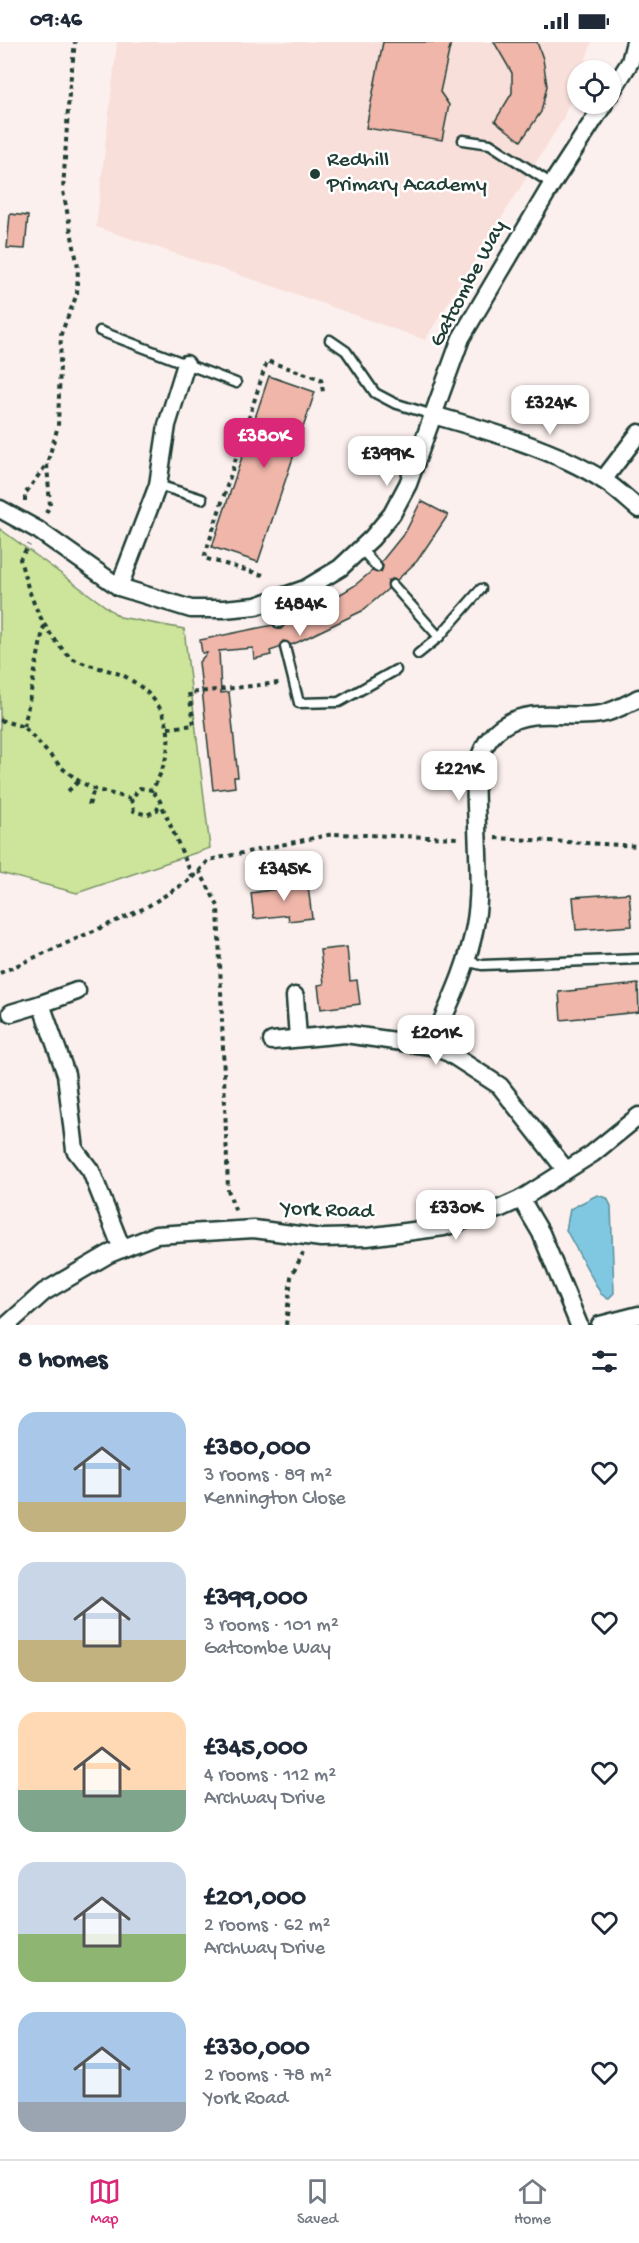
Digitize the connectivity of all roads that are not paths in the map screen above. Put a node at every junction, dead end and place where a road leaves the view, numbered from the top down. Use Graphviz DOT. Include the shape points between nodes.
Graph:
graph roads {
  1 [pos="635,42"];
  2 [pos="634,64"];
  3 [pos="621,80"];
  4 [pos="598,114"];
  5 [pos="463,140"];
  6 [pos="552,184"];
  7 [pos="100,332"];
  8 [pos="330,340"];
  9 [pos="186,364"];
  10 [pos="236,383"];
  11 [pos="434,415"];
  12 [pos="639,433"];
  13 [pos="603,480"];
  14 [pos="158,485"];
  15 [pos="202,499"];
  16 [pos="0,508"];
  17 [pos="639,510"];
  18 [pos="361,549"];
  19 [pos="377,567"];
  20 [pos="393,585"];
  21 [pos="119,587"];
  22 [pos="481,589"];
  23 [pos="274,600"];
  24 [pos="279,623"];
  25 [pos="439,637"];
  26 [pos="285,647"];
  27 [pos="418,654"];
  28 [pos="396,670"];
  29 [pos="639,698"];
  30 [pos="639,959"];
  31 [pos="466,961"];
  32 [pos="77,991"];
  33 [pos="295,996"];
  34 [pos="41,1004"];
  35 [pos="11,1013"];
  36 [pos="298,1038"];
  37 [pos="272,1041"];
  38 [pos="431,1046"];
  39 [pos="639,1116"];
  40 [pos="565,1169"];
  41 [pos="521,1199"];
  42 [pos="122,1249"];
  43 [pos="639,1315"];
  44 [pos="7,1325"];
  45 [pos="579,1325"];
  46 [pos="600,1325"];
  1 -- 2 [label="street"];
  2 -- 3 [label="street"];
  4 -- 6 [label="street, Gatcombe Way"];
  5 -- 6 [label="lane" via="490,144"];
  6 -- 11 [label="street, Gatcombe Way" via="461,338"];
  7 -- 9 [label="lane"];
  8 -- 11 [label="lane" via="346,351 375,393"];
  9 -- 10 [label="lane"];
  9 -- 14 [label="street" via="167,425"];
  11 -- 13 [label="street" via="538,449"];
  11 -- 18 [label="street, Gatcombe Way" via="408,484 392,514"];
  12 -- 13 [label="street"];
  13 -- 17 [label="street"];
  14 -- 15 [label="lane"];
  14 -- 21 [label="street"];
  16 -- 21 [label="street, Gatcombe Way"];
  18 -- 19 [label="lane"];
  18 -- 23 [label="street, Gatcombe Way" via="340,568"];
  20 -- 25 [label="lane"];
  21 -- 23 [label="street, Gatcombe Way" via="190,609 256,606"];
  22 -- 25 [label="lane"];
  23 -- 24 [label="lane"];
  25 -- 27 [label="lane"];
  26 -- 28 [label="lane" via="299,704 339,702"];
  29 -- 31 [label="street" via="602,714 518,719 491,737 481,753 476,775 478,880 475,925"];
  30 -- 31 [label="lane" via="482,965"];
  31 -- 38 [label="street" via="458,989"];
  32 -- 34 [label="street"];
  33 -- 36 [label="street"];
  34 -- 35 [label="street"];
  34 -- 42 [label="street" via="66,1074 75,1150 91,1170"];
  36 -- 37 [label="street"];
  36 -- 38 [label="street" via="345,1034"];
  38 -- 40 [label="street" via="500,1086"];
  39 -- 40 [label="street, York Road" via="592,1154"];
  40 -- 41 [label="street, York Road"];
  41 -- 42 [label="street, York Road" via="444,1227 368,1237 244,1230 156,1235"];
  41 -- 45 [label="street" via="541,1233"];
  42 -- 44 [label="street, York Road" via="44,1292"];
  43 -- 46 [label="street"];
}
